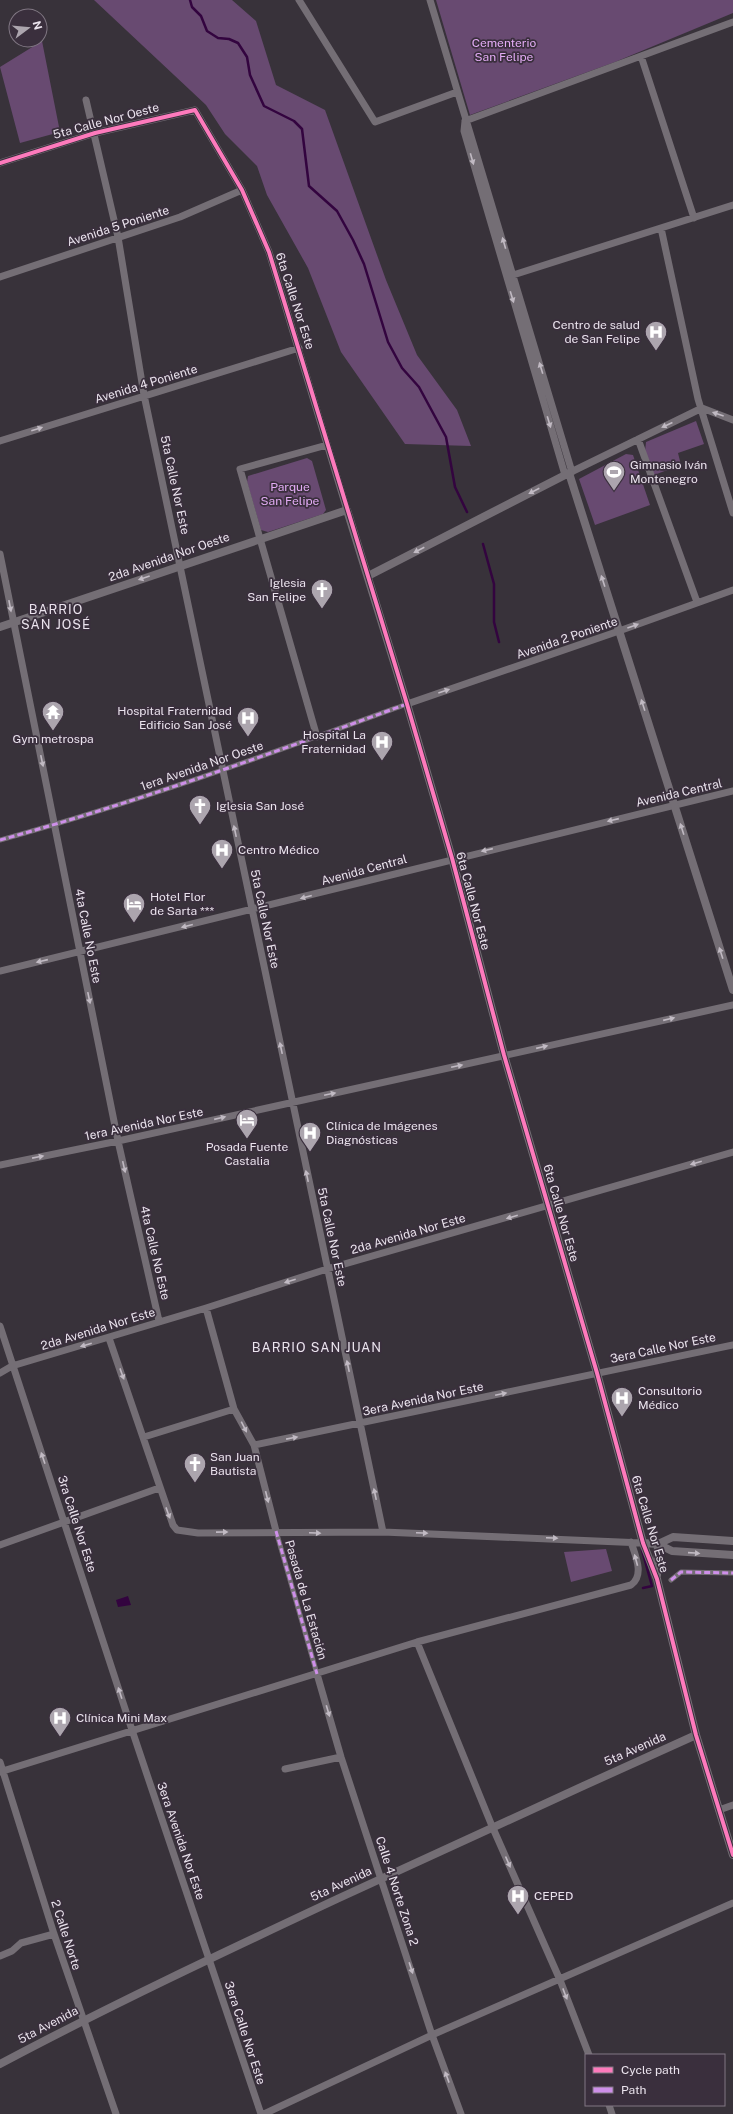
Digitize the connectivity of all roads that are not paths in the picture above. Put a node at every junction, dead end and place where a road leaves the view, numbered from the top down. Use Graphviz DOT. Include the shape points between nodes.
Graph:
graph roads {
  1 [pos="299,0"];
  2 [pos="430,0"];
  3 [pos="733,22"];
  4 [pos="641,56"];
  5 [pos="457,92"];
  6 [pos="86,100"];
  7 [pos="195,110"];
  8 [pos="465,121"];
  9 [pos="95,133"];
  10 [pos="0,163"];
  11 [pos="242,190"];
  12 [pos="733,205"];
  13 [pos="694,218"];
  14 [pos="661,228"];
  15 [pos="118,237"];
  16 [pos="510,276"];
  17 [pos="0,277"];
  18 [pos="299,348"];
  19 [pos="144,395"];
  20 [pos="702,408"];
  21 [pos="733,420"];
  22 [pos="638,440"];
  23 [pos="0,441"];
  24 [pos="327,445"];
  25 [pos="569,474"];
  26 [pos="347,510"];
  27 [pos="733,513"];
  28 [pos="260,540"];
  29 [pos="0,554"];
  30 [pos="181,565"];
  31 [pos="368,576"];
  32 [pos="733,590"];
  33 [pos="697,602"];
  34 [pos="13,623"];
  35 [pos="0,627"];
  36 [pos="619,631"];
  37 [pos="407,704"];
  38 [pos="318,736"];
  39 [pos="222,771"];
  40 [pos="733,791"];
  41 [pos="674,805"];
  42 [pos="55,825"];
  43 [pos="0,840"];
  44 [pos="452,858"];
  45 [pos="252,910"];
  46 [pos="80,952"];
  47 [pos="0,971"];
  48 [pos="733,990"];
  49 [pos="733,1005"];
  50 [pos="504,1055"];
  51 [pos="292,1102"];
  52 [pos="118,1141"];
  53 [pos="733,1152"];
  54 [pos="0,1165"];
  55 [pos="549,1206"];
  56 [pos="327,1269"];
  57 [pos="206,1308"];
  58 [pos="159,1321"];
  59 [pos="0,1326"];
  60 [pos="109,1338"];
  61 [pos="733,1345"];
  62 [pos="12,1366"];
  63 [pos="0,1373"];
  64 [pos="597,1373"];
  65 [pos="234,1409"];
  66 [pos="360,1424"];
  67 [pos="144,1437"];
  68 [pos="254,1445"];
  69 [pos="159,1488"];
  70 [pos="64,1521"];
  71 [pos="276,1531"];
  72 [pos="383,1532"];
  73 [pos="733,1541"];
  74 [pos="631,1542"];
  75 [pos="643,1543"];
  76 [pos="658,1544"];
  77 [pos="0,1545"];
  78 [pos="733,1555"];
  79 [pos="733,1573"];
  80 [pos="657,1579"];
  81 [pos="671,1580"];
  82 [pos="417,1642"];
  83 [pos="317,1674"];
  84 [pos="132,1730"];
  85 [pos="696,1735"];
  86 [pos="342,1756"];
  87 [pos="0,1762"];
  88 [pos="285,1770"];
  89 [pos="1,1771"];
  90 [pos="733,1805"];
  91 [pos="719,1810"];
  92 [pos="492,1826"];
  93 [pos="733,1855"];
  94 [pos="382,1878"];
  95 [pos="733,1903"];
  96 [pos="54,1934"];
  97 [pos="0,1956"];
  98 [pos="209,1959"];
  99 [pos="560,1980"];
  100 [pos="83,2020"];
  101 [pos="432,2036"];
  102 [pos="589,2054"];
  103 [pos="0,2064"];
  104 [pos="116,2114"];
  105 [pos="262,2114"];
  106 [pos="461,2114"];
  1 -- 5 [label="street" via="375,122"];
  2 -- 5 [label="street"];
  3 -- 4 [label="street"];
  4 -- 8 [label="street"];
  4 -- 13 [label="street"];
  5 -- 8 [label="street"];
  6 -- 9 [label="street, 5ta Calle Nor Este"];
  7 -- 9 [label="street, 5ta Calle Nor Oeste"];
  7 -- 11 [label="street, 6ta Calle Nor Este"];
  8 -- 16 [label="street" via="470,129"];
  9 -- 10 [label="street, 5ta Calle Nor Oeste"];
  9 -- 15 [label="street, 5ta Calle Nor Este"];
  11 -- 15 [label="street, Avenida 5 Poniente" via="180,217"];
  11 -- 18 [label="street, 6ta Calle Nor Este" via="269,252"];
  12 -- 13 [label="street"];
  13 -- 14 [label="street"];
  14 -- 16 [label="street"];
  14 -- 20 [label="street"];
  15 -- 17 [label="street, Avenida 5 Poniente"];
  15 -- 19 [label="street, 5ta Calle Nor Este"];
  16 -- 25 [label="street"];
  18 -- 19 [label="street, Avenida 4 Poniente"];
  18 -- 24 [label="street, 6ta Calle Nor Este"];
  23 -- 19 [label="street, Avenida 4 Poniente, one-way"];
  19 -- 30 [label="street, 5ta Calle Nor Este"];
  21 -- 20 [label="street, one-way"];
  20 -- 22 [label="street, one-way"];
  20 -- 27 [label="street"];
  22 -- 25 [label="street"];
  22 -- 33 [label="street"];
  24 -- 26 [label="street, 6ta Calle Nor Este"];
  24 -- 28 [label="street" via="240,469"];
  25 -- 31 [label="street, one-way"];
  36 -- 25 [label="street, one-way"];
  26 -- 28 [label="street, 2da Avenida Nor Oeste"];
  26 -- 31 [label="street, 6ta Calle Nor Este"];
  28 -- 30 [label="street, 2da Avenida Nor Oeste"];
  28 -- 38 [label="street"];
  29 -- 34 [label="street, 4ta Calle No Este, one-way"];
  30 -- 34 [label="street, 2da Avenida Nor Oeste, one-way"];
  30 -- 39 [label="street, 5ta Calle Nor Este"];
  31 -- 37 [label="street, 6ta Calle Nor Este"];
  32 -- 33 [label="street, Avenida 2 Poniente"];
  36 -- 33 [label="street, Avenida 2 Poniente, one-way"];
  34 -- 35 [label="street, 2da Avenida Nor Oeste"];
  34 -- 42 [label="street, 4ta Calle No Este, one-way"];
  37 -- 36 [label="street, Avenida 2 Poniente, one-way"];
  41 -- 36 [label="street, one-way"];
  37 -- 38 [label="street, 1era Avenida Nor Oeste"];
  37 -- 44 [label="street, 6ta Calle Nor Este"];
  38 -- 39 [label="street, 1era Avenida Nor Oeste"];
  39 -- 42 [label="street, 1era Avenida Nor Oeste"];
  45 -- 39 [label="street, 5ta Calle Nor Este, one-way"];
  40 -- 41 [label="street, Avenida Central"];
  41 -- 44 [label="street, Avenida Central, one-way"];
  48 -- 41 [label="street, one-way"];
  42 -- 43 [label="street, 1era Avenida Nor Oeste"];
  42 -- 46 [label="street, 4ta Calle No Este"];
  44 -- 45 [label="street, Avenida Central, one-way"];
  44 -- 50 [label="street, 6ta Calle Nor Este"];
  45 -- 46 [label="street, Avenida Central, one-way"];
  51 -- 45 [label="street, 5ta Calle Nor Este, one-way"];
  46 -- 47 [label="street, Avenida Central, one-way"];
  46 -- 52 [label="street, 4ta Calle No Este, one-way"];
  50 -- 49 [label="street, one-way"];
  51 -- 50 [label="street, one-way"];
  50 -- 55 [label="street, 6ta Calle Nor Este"];
  52 -- 51 [label="street, 1era Avenida Nor Este, one-way"];
  56 -- 51 [label="street, 5ta Calle Nor Este, one-way"];
  54 -- 52 [label="street, 1era Avenida Nor Este, one-way"];
  52 -- 58 [label="street, 4ta Calle No Este, one-way"];
  53 -- 55 [label="street, 2da Avenida Nor Este, one-way"];
  55 -- 56 [label="street, 2da Avenida Nor Este, one-way"];
  55 -- 64 [label="street, 6ta Calle Nor Este"];
  56 -- 57 [label="street, 2da Avenida Nor Este, one-way"];
  66 -- 56 [label="street, 5ta Calle Nor Este, one-way"];
  57 -- 58 [label="street, 2da Avenida Nor Este"];
  57 -- 65 [label="street"];
  58 -- 60 [label="street, 2da Avenida Nor Este"];
  59 -- 62 [label="street, 3ra Calle Nor Este"];
  60 -- 62 [label="street, 2da Avenida Nor Este, one-way"];
  60 -- 67 [label="street, one-way"];
  61 -- 64 [label="street, 3era Calle Nor Este"];
  62 -- 63 [label="street, 2da Avenida Nor Este"];
  70 -- 62 [label="street, 3ra Calle Nor Este, one-way"];
  66 -- 64 [label="street, 3era Avenida Nor Este, one-way"];
  64 -- 75 [label="street, 6ta Calle Nor Este"];
  65 -- 67 [label="street"];
  65 -- 68 [label="street, one-way"];
  68 -- 66 [label="street, 3era Avenida Nor Este, one-way"];
  72 -- 66 [label="street, 5ta Calle Nor Este, one-way"];
  67 -- 69 [label="street"];
  68 -- 71 [label="street, one-way"];
  69 -- 70 [label="street"];
  69 -- 71 [label="street, one-way" via="177,1530 198,1533"];
  70 -- 77 [label="street"];
  84 -- 70 [label="street, 3ra Calle Nor Este, one-way"];
  71 -- 72 [label="street, one-way"];
  71 -- 83 [label="street, Pasada de La Estación"];
  72 -- 74 [label="street, one-way"];
  73 -- 76 [label="street" via="672,1538"];
  74 -- 75 [label="street"];
  82 -- 74 [label="street, one-way" via="631,1585 637,1579 638,1569"];
  75 -- 76 [label="street"];
  75 -- 80 [label="street, 6ta Calle Nor Este"];
  76 -- 78 [label="street, one-way" via="672,1551"];
  76 -- 80 [label="street, 6ta Calle Nor Este"];
  79 -- 81 [label="street" via="682,1572"];
  80 -- 85 [label="street, 6ta Calle Nor Este"];
  82 -- 83 [label="street"];
  82 -- 92 [label="street"];
  83 -- 84 [label="street"];
  83 -- 86 [label="street, Calle 4 Norte Zona 2, one-way"];
  84 -- 89 [label="street"];
  84 -- 98 [label="street, 3era Avenida Nor Este"];
  85 -- 91 [label="street, 6ta Calle Nor Este"];
  85 -- 92 [label="street, 5ta Avenida"];
  86 -- 88 [label="street"];
  86 -- 94 [label="street, Calle 4 Norte Zona 2"];
  87 -- 89 [label="street, 2 Calle Norte"];
  89 -- 96 [label="street, 2 Calle Norte"];
  90 -- 91 [label="street"];
  91 -- 93 [label="street, 6ta Calle Nor Este"];
  92 -- 94 [label="street, 5ta Avenida"];
  92 -- 99 [label="street, one-way"];
  94 -- 98 [label="street, 5ta Avenida"];
  94 -- 101 [label="street, Calle 4 Norte Zona 2, one-way"];
  95 -- 99 [label="street"];
  96 -- 97 [label="street" via="21,1943 12,1951"];
  96 -- 100 [label="street, 2 Calle Norte"];
  98 -- 100 [label="street, 5ta Avenida"];
  98 -- 105 [label="street, 3era Calle Nor Este"];
  99 -- 101 [label="street"];
  99 -- 102 [label="street, one-way"];
  100 -- 103 [label="street, 5ta Avenida"];
  100 -- 104 [label="street, 2 Calle Norte"];
  101 -- 105 [label="street"];
  106 -- 101 [label="street, Calle 4 Norte Zona 2, one-way"];
}
